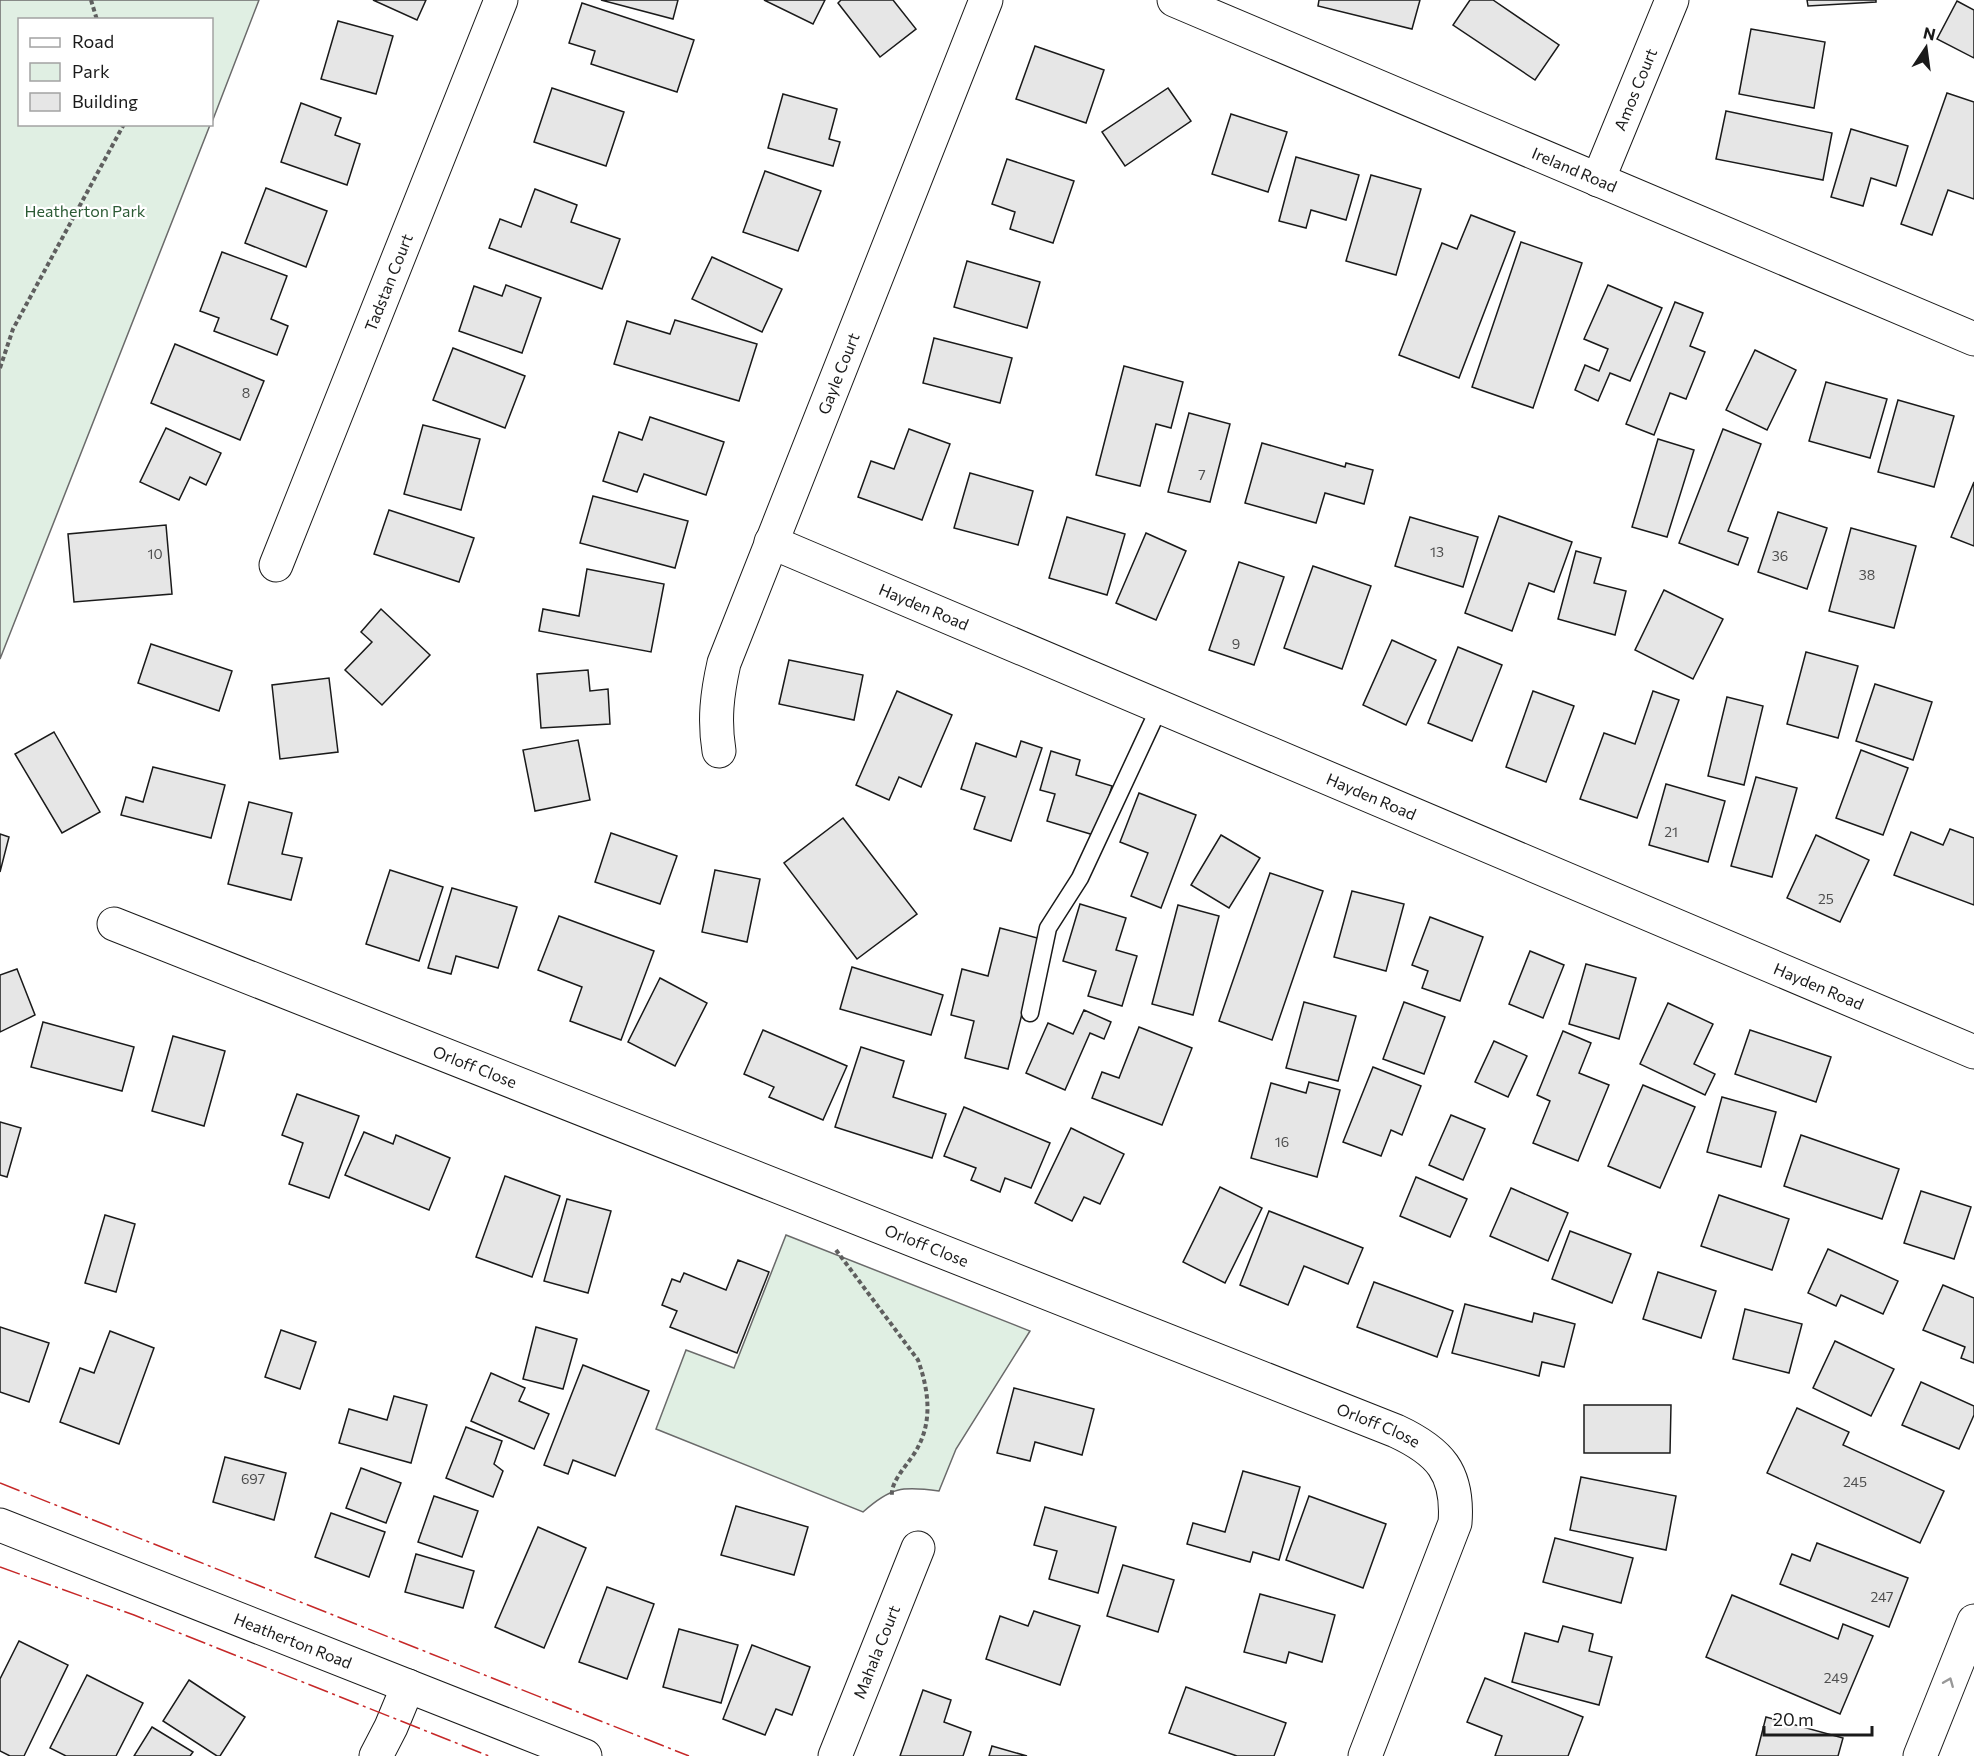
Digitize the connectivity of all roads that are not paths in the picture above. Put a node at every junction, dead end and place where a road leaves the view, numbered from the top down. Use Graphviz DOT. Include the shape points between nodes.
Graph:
graph roads {
  1 [pos="501,0"];
  2 [pos="986,0"];
  3 [pos="1174,0"];
  4 [pos="1672,0"];
  5 [pos="1222,9"];
  6 [pos="1598,180"];
  7 [pos="1974,339"];
  8 [pos="771,542"];
  9 [pos="276,565"];
  10 [pos="1160,706"];
  11 [pos="719,751"];
  12 [pos="114,924"];
  13 [pos="1030,1013"];
  14 [pos="1974,1052"];
  15 [pos="0,1525"];
  16 [pos="918,1548"];
  17 [pos="1974,1621"];
  18 [pos="408,1686"];
  19 [pos="376,1756"];
  20 [pos="585,1756"];
  21 [pos="834,1756"];
  22 [pos="1365,1756"];
  23 [pos="1920,1756"];
  1 -- 9 [label="street, Tadstan Court"];
  2 -- 8 [label="street, Gayle Court"];
  3 -- 5 [label="street, Ireland Road"];
  4 -- 6 [label="street, Amos Court"];
  5 -- 6 [label="street, Ireland Road"];
  6 -- 7 [label="street, Ireland Road"];
  8 -- 10 [label="street, Hayden Road"];
  8 -- 11 [label="street, Gayle Court" via="724,663 717,693"];
  10 -- 13 [label="lane" via="1080,878 1048,928"];
  10 -- 14 [label="street, Hayden Road"];
  12 -- 22 [label="street, Orloff Close" via="1405,1435 1425,1447 1435,1454 1450,1478 1457,1507 1455,1523"];
  15 -- 18 [label="street, Heatherton Road"];
  16 -- 21 [label="street, Mahala Court"];
  23 -- 17 [label="street, one-way"];
  18 -- 19 [label="street"];
  18 -- 20 [label="street, Heatherton Road"];
}
